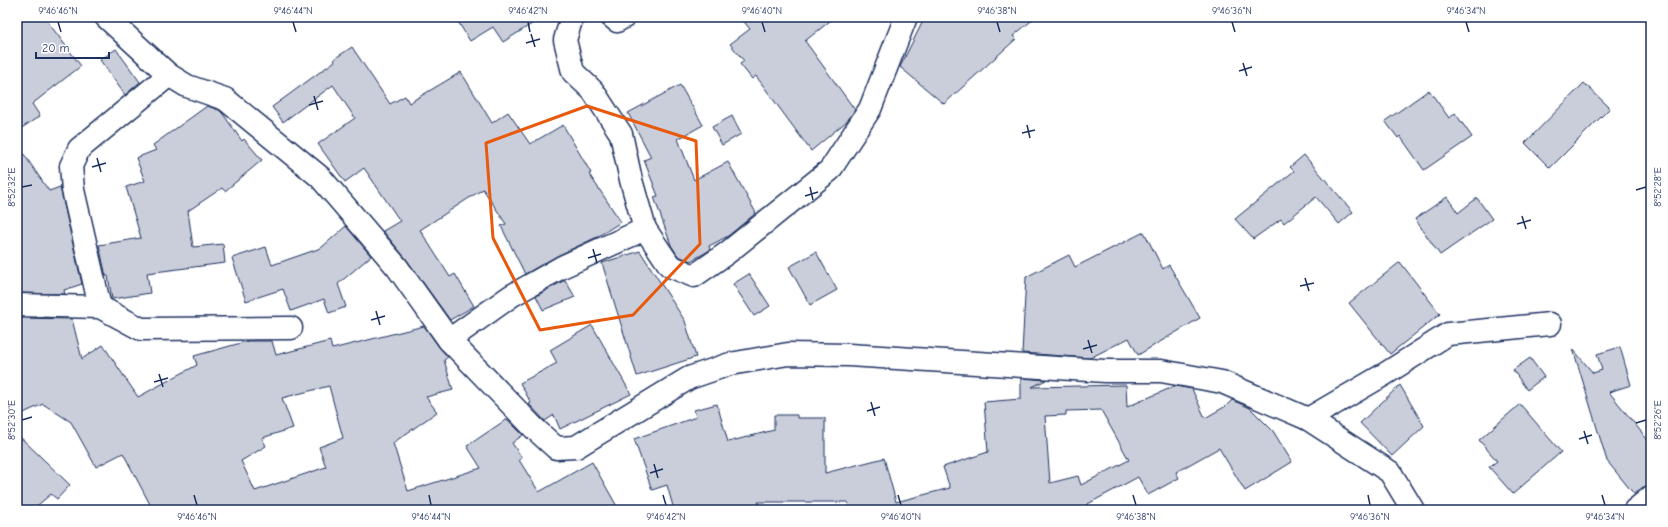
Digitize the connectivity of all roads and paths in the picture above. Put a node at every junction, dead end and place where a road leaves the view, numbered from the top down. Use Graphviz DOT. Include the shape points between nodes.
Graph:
graph roads {
  1 [pos="106,17"];
  2 [pos="572,17"];
  3 [pos="612,17"];
  4 [pos="624,17"];
  5 [pos="906,17"];
  6 [pos="169,75"];
  7 [pos="646,229"];
  8 [pos="17,305"];
  9 [pos="100,308"];
  10 [pos="1550,324"];
  11 [pos="291,328"];
  12 [pos="449,340"];
  13 [pos="1308,419"];
  14 [pos="1651,496"];
  15 [pos="1413,510"];
  16 [pos="1635,510"];
  1 -- 6 [label="street"];
  2 -- 7 [label="street" via="565,40 573,72 593,91 621,134 631,180"];
  3 -- 4 [label="street" via="616,21"];
  5 -- 7 [label="street" via="870,108 830,170 727,253 694,276 670,266"];
  6 -- 9 [label="street" via="80,149 71,166 73,190"];
  6 -- 12 [label="street" via="187,86 225,99 320,177 397,267"];
  7 -- 12 [label="street" via="549,274 511,296"];
  8 -- 9 [label="street"];
  9 -- 11 [label="street" via="141,329"];
  10 -- 13 [label="street" via="1448,334"];
  12 -- 13 [label="street" via="556,448 576,447 689,378 730,364 788,354 848,355 1105,371 1161,371 1222,382"];
  13 -- 15 [label="street" via="1390,472"];
  14 -- 16 [label="street"];
}
